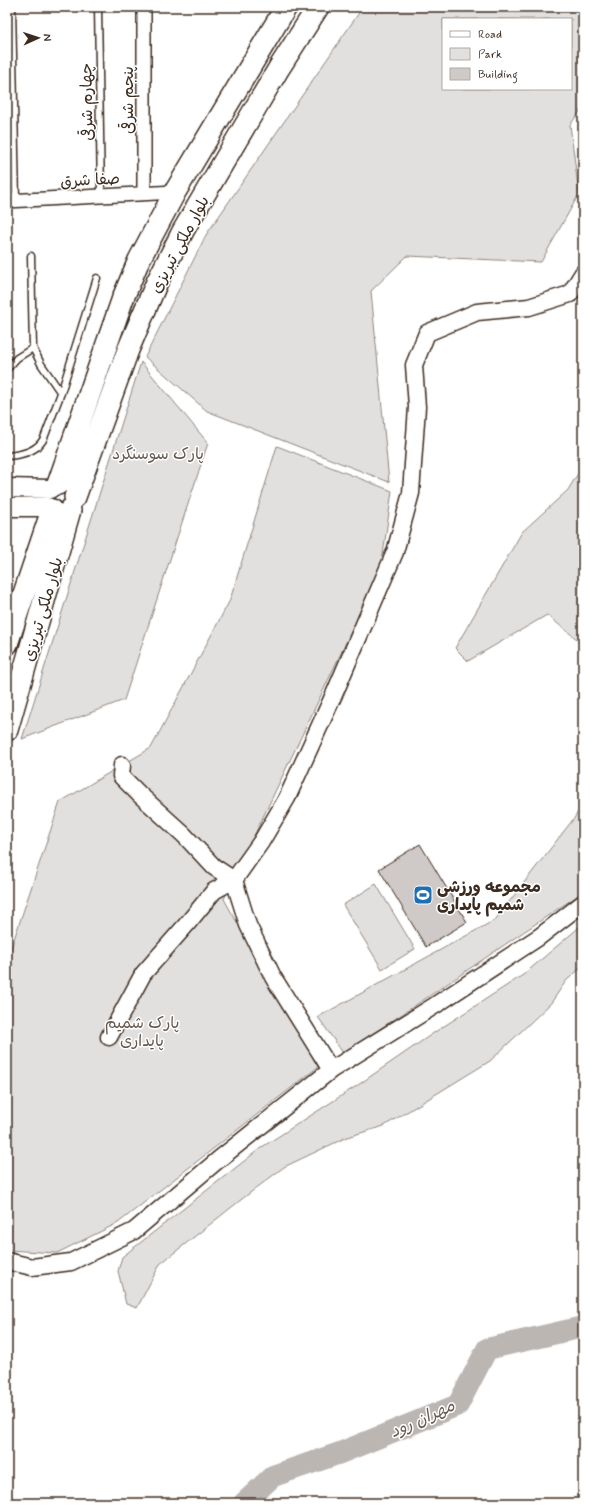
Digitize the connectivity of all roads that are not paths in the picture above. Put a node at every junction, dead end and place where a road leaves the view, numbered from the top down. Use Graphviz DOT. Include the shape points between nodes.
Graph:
graph roads {
  1 [pos="12,7"];
  2 [pos="98,7"];
  3 [pos="144,7"];
  4 [pos="286,7"];
  5 [pos="318,7"];
  6 [pos="175,192"];
  7 [pos="144,193"];
  8 [pos="100,196"];
  9 [pos="11,201"];
  10 [pos="31,256"];
  11 [pos="583,273"];
  12 [pos="97,278"];
  13 [pos="33,348"];
  14 [pos="7,369"];
  15 [pos="61,393"];
  16 [pos="7,456"];
  17 [pos="7,488"];
  18 [pos="59,499"];
  19 [pos="7,506"];
  20 [pos="7,644"];
  21 [pos="7,730"];
  22 [pos="122,765"];
  23 [pos="234,880"];
  24 [pos="583,903"];
  25 [pos="109,1037"];
  26 [pos="331,1070"];
  27 [pos="7,1261"];
  1 -- 9 [label="lane"];
  2 -- 8 [label="lane, چهارم شرقی"];
  3 -- 7 [label="street, پنجم شرقی"];
  4 -- 6 [label="main road, بلوار ملکى تبریزى"];
  5 -- 18 [label="main road, بلوار ملکى تبریزى" via="183,231 157,282"];
  6 -- 7 [label="street, صفا شرق"];
  6 -- 18 [label="main road, بلوار ملکى تبریزى" via="139,260 123,298"];
  7 -- 8 [label="street, صفا شرق"];
  8 -- 9 [label="street, صفا شرق"];
  10 -- 13 [label="lane"];
  11 -- 23 [label="street" via="570,294 528,307 477,312 427,333 414,365 417,407 411,493 395,552 287,798 261,842"];
  12 -- 15 [label="lane"];
  13 -- 14 [label="lane" via="17,358"];
  13 -- 15 [label="lane"];
  15 -- 16 [label="lane" via="41,443 23,453"];
  17 -- 18 [label="main road"];
  18 -- 19 [label="main road"];
  18 -- 20 [label="main road, بلوار ملکى تبریزى"];
  18 -- 21 [label="main road, بلوار ملکى تبریزى"];
  22 -- 23 [label="street" via="121,776 184,835 214,868"];
  23 -- 25 [label="street" via="214,891 143,974"];
  23 -- 26 [label="street" via="248,925 273,976"];
  24 -- 26 [label="street" via="539,938"];
  26 -- 27 [label="street" via="134,1231 71,1262 32,1266"];
}
